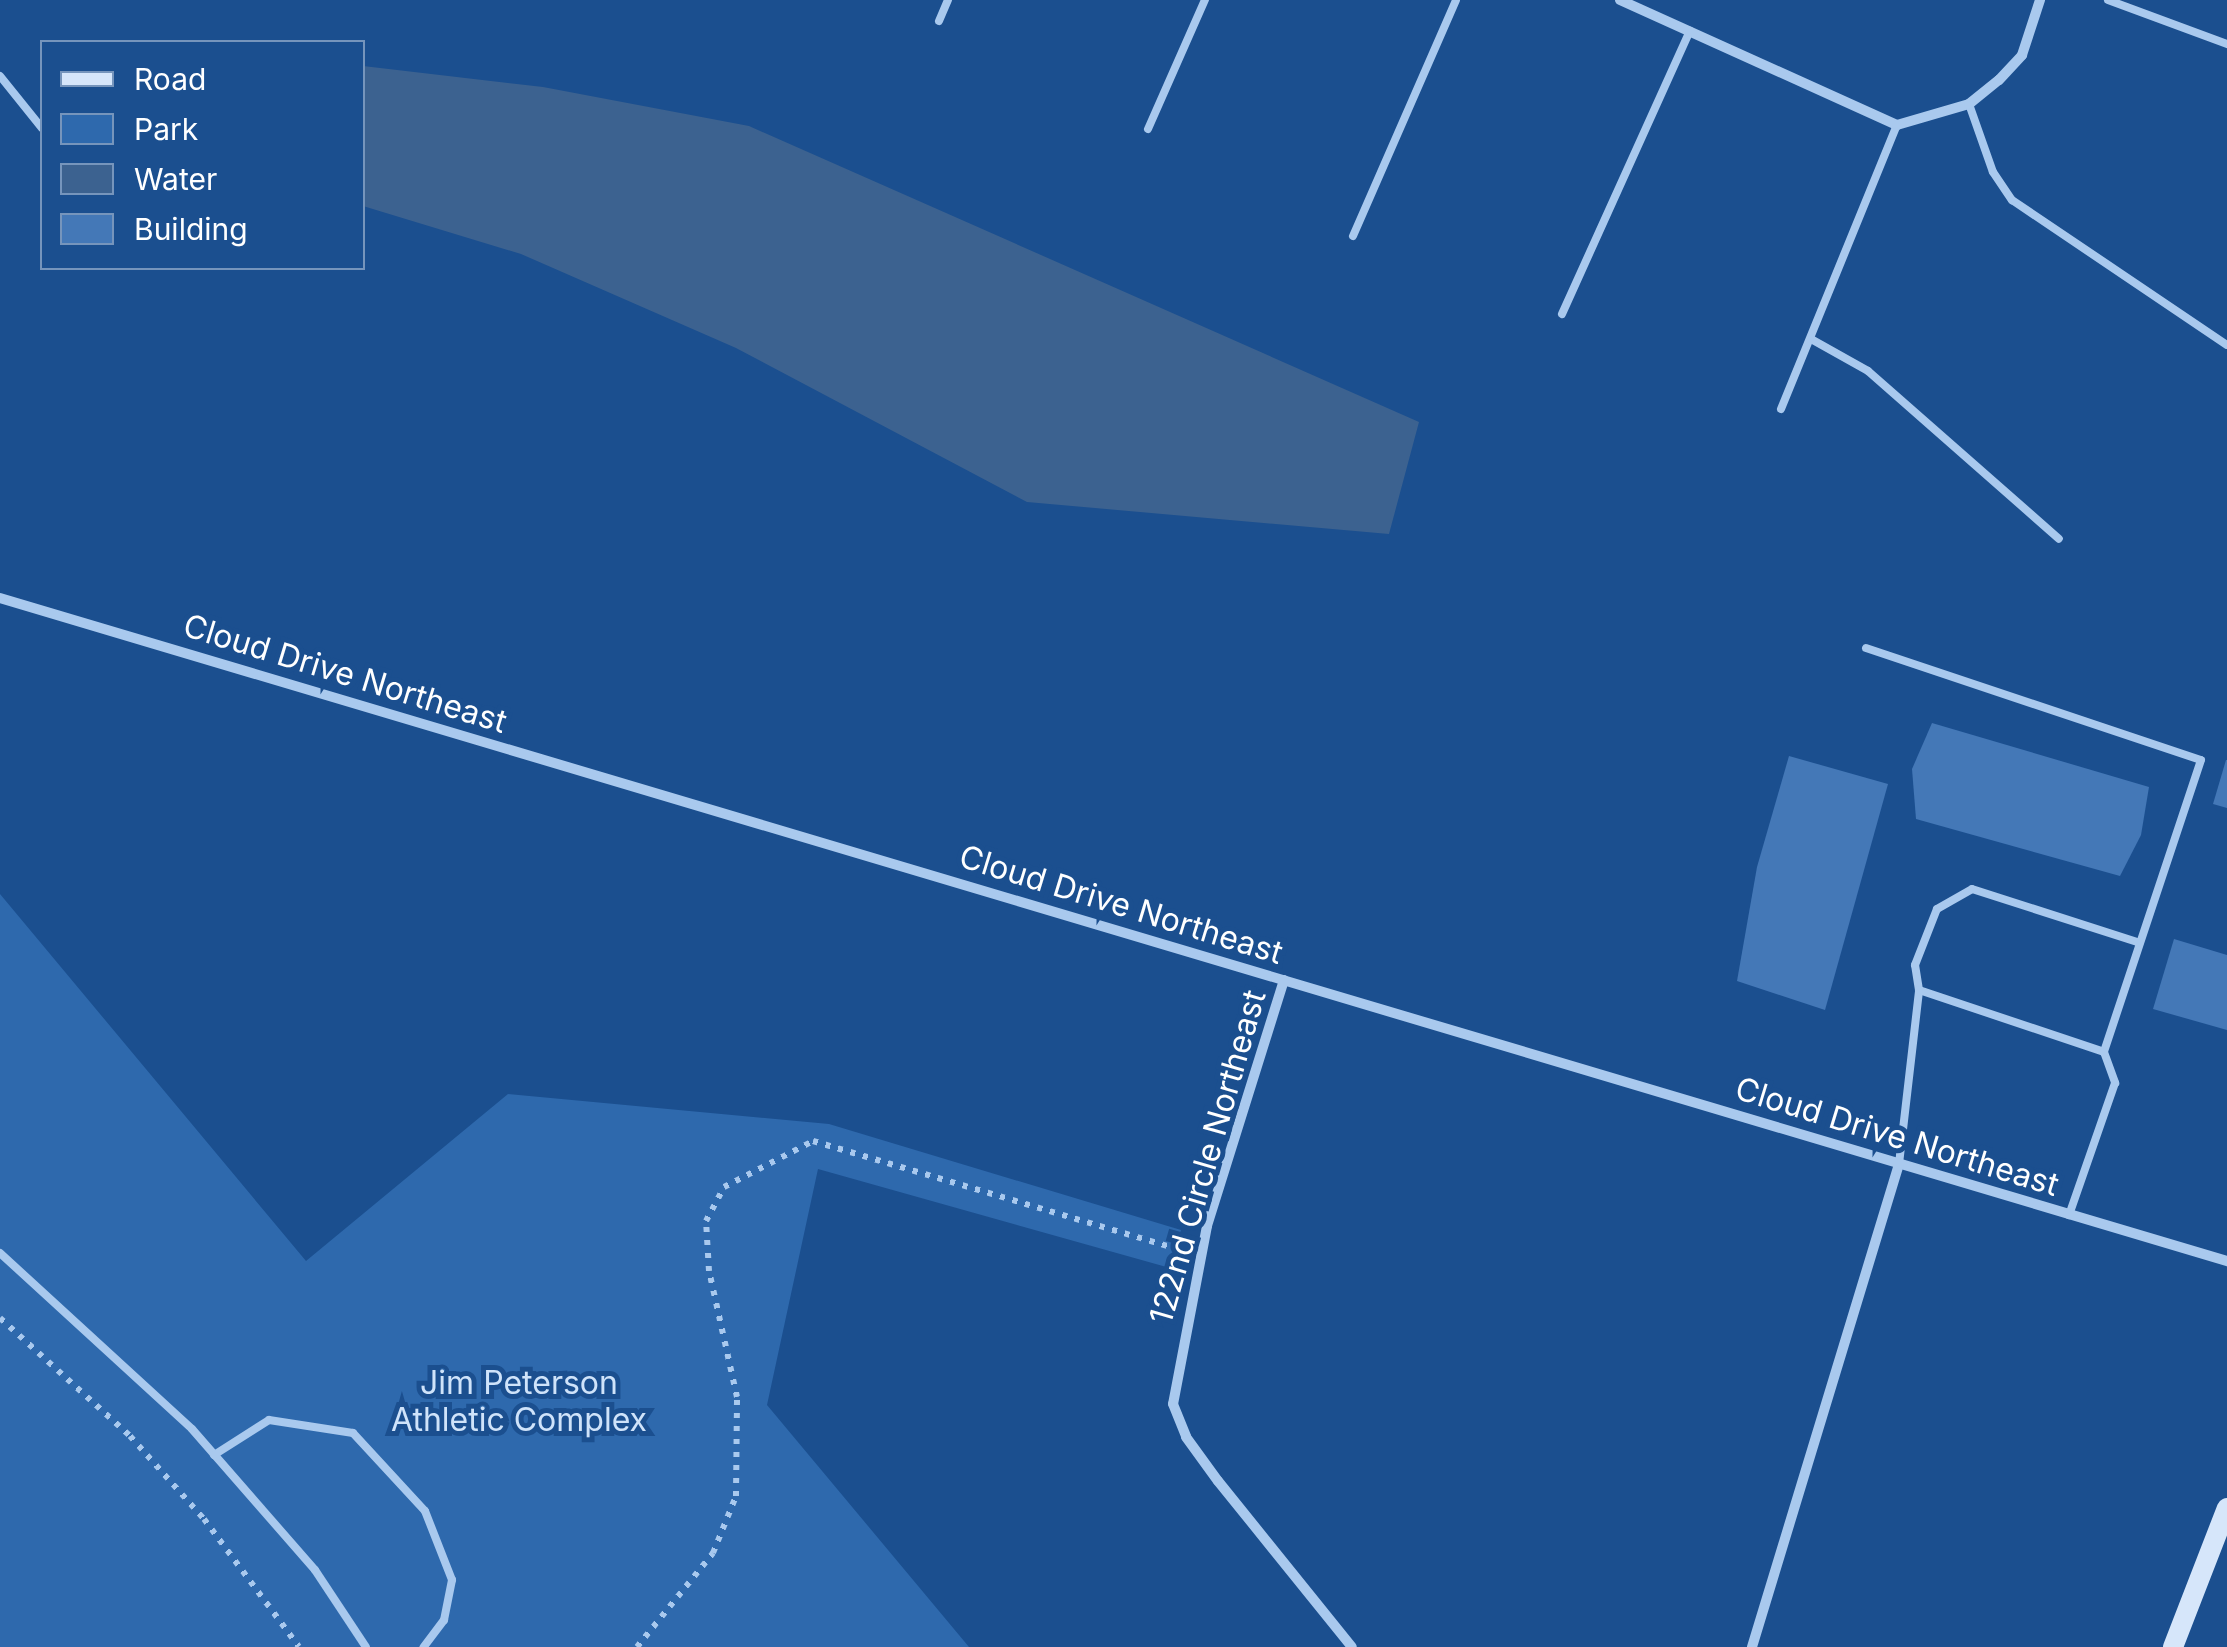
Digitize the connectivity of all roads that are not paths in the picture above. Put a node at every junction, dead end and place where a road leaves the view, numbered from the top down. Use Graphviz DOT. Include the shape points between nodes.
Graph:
graph roads {
  1 [pos="948,0"];
  2 [pos="1204,0"];
  3 [pos="1456,0"];
  4 [pos="1620,0"];
  5 [pos="2040,0"];
  6 [pos="2108,0"];
  7 [pos="939,20"];
  8 [pos="1690,31"];
  9 [pos="2227,44"];
  10 [pos="0,76"];
  11 [pos="1970,104"];
  12 [pos="1897,125"];
  13 [pos="40,126"];
  14 [pos="1148,129"];
  15 [pos="1353,236"];
  16 [pos="1562,314"];
  17 [pos="1811,339"];
  18 [pos="2227,344"];
  19 [pos="1781,410"];
  20 [pos="2059,539"];
  21 [pos="0,598"];
  22 [pos="1866,648"];
  23 [pos="2140,943"];
  24 [pos="1284,980"];
  25 [pos="1919,990"];
  26 [pos="2104,1052"];
  27 [pos="1899,1164"];
  28 [pos="2068,1214"];
  29 [pos="0,1253"];
  30 [pos="2227,1262"];
  31 [pos="214,1455"];
  32 [pos="2227,1508"];
  33 [pos="366,1647"];
  34 [pos="424,1647"];
  35 [pos="1352,1647"];
  36 [pos="1752,1647"];
  37 [pos="2173,1647"];
  1 -- 7 [label="lane"];
  2 -- 14 [label="lane"];
  3 -- 15 [label="lane"];
  4 -- 8 [label="street"];
  5 -- 11 [label="street" via="2022,55"];
  6 -- 9 [label="lane"];
  8 -- 12 [label="street"];
  8 -- 16 [label="lane"];
  10 -- 13 [label="lane"];
  11 -- 12 [label="street"];
  11 -- 18 [label="lane" via="1993,172 2012,200"];
  12 -- 17 [label="lane"];
  17 -- 19 [label="lane"];
  17 -- 20 [label="lane" via="1868,371"];
  21 -- 24 [label="street, Cloud Drive Northeast"];
  22 -- 23 [label="lane" via="2201,760"];
  23 -- 25 [label="lane" via="1972,889 1937,908 1915,965"];
  23 -- 26 [label="lane"];
  24 -- 27 [label="street, Cloud Drive Northeast"];
  24 -- 35 [label="street, 122nd Circle Northeast" via="1200,1256 1173,1404 1186,1437 1218,1481"];
  25 -- 26 [label="lane"];
  25 -- 27 [label="lane"];
  26 -- 28 [label="lane" via="2114,1083"];
  27 -- 28 [label="street, Cloud Drive Northeast"];
  27 -- 36 [label="street"];
  28 -- 30 [label="street, Cloud Drive Northeast"];
  29 -- 31 [label="lane"];
  31 -- 33 [label="lane" via="315,1570"];
  31 -- 34 [label="lane" via="270,1420 353,1433 425,1510 452,1580 444,1620"];
  32 -- 37 [label="main road"];
}
